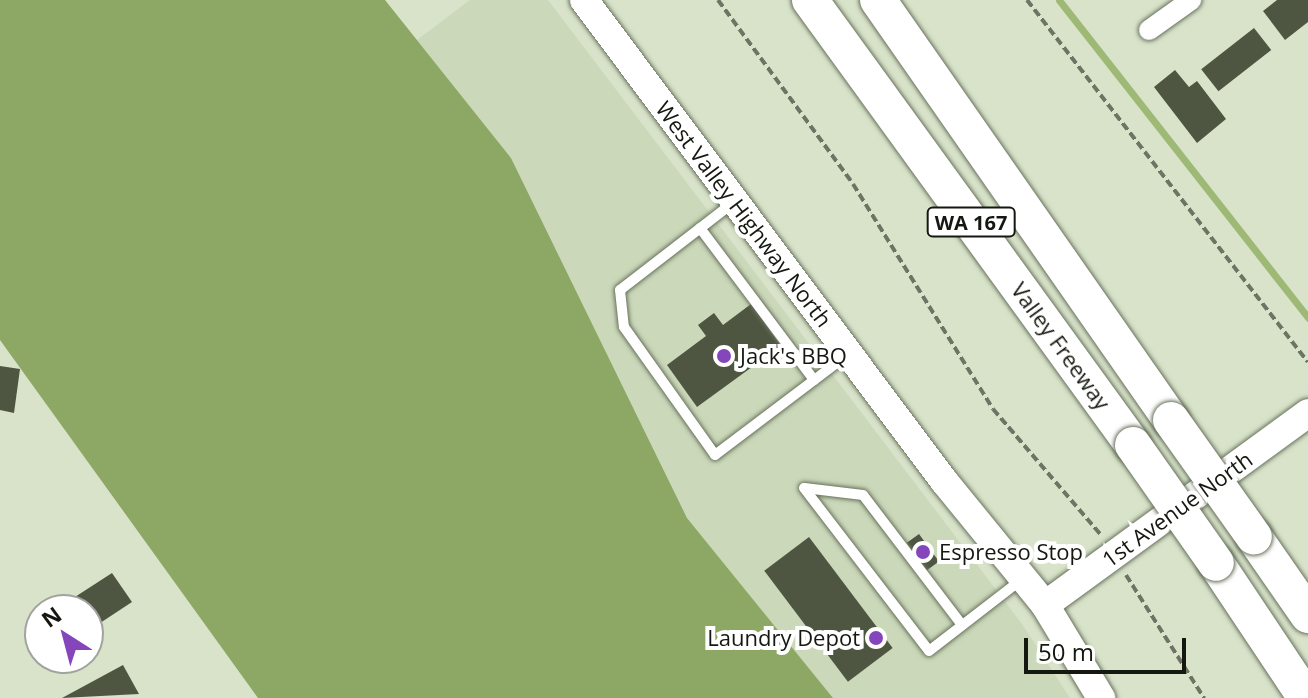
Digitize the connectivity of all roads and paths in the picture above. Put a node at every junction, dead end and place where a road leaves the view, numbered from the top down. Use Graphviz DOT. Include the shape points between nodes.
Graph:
graph roads {
  1 [pos="584,0"];
  2 [pos="718,0"];
  3 [pos="810,0"];
  4 [pos="878,0"];
  5 [pos="1027,0"];
  6 [pos="1191,0"];
  7 [pos="1149,30"];
  8 [pos="735,202"];
  9 [pos="700,228"];
  10 [pos="849,354"];
  11 [pos="1308,362"];
  12 [pos="814,380"];
  13 [pos="1308,413"];
  14 [pos="1113,555"];
  15 [pos="1023,578"];
  16 [pos="1045,605"];
  17 [pos="1308,615"];
  18 [pos="962,625"];
  19 [pos="1101,698"];
  20 [pos="1204,698"];
  21 [pos="1306,698"];
  1 -- 8 [label="main road, West Valley Highway North"];
  2 -- 14 [label="path" via="853,184 993,409 1093,523"];
  3 -- 21 [label="highway, Valley Freeway / WA 167, bridge" via="1133,445"];
  4 -- 17 [label="highway, WA 167, bridge"];
  5 -- 11 [label="path"];
  6 -- 7 [label="street"];
  8 -- 9 [label="lane"];
  8 -- 10 [label="main road, West Valley Highway North"];
  9 -- 12 [label="lane"];
  9 -- 12 [label="lane" via="620,290 624,327 715,455"];
  10 -- 12 [label="lane"];
  10 -- 15 [label="main road, West Valley Highway North"];
  13 -- 14 [label="main road, 1st Avenue North"];
  14 -- 16 [label="main road, 1st Avenue North"];
  14 -- 20 [label="path"];
  15 -- 16 [label="main road, West Valley Highway North"];
  15 -- 18 [label="lane"];
  16 -- 19 [label="main road, West Valley Highway North"];
  18 -- 18 [label="lane" via="929,651 804,488 863,495"];
}
